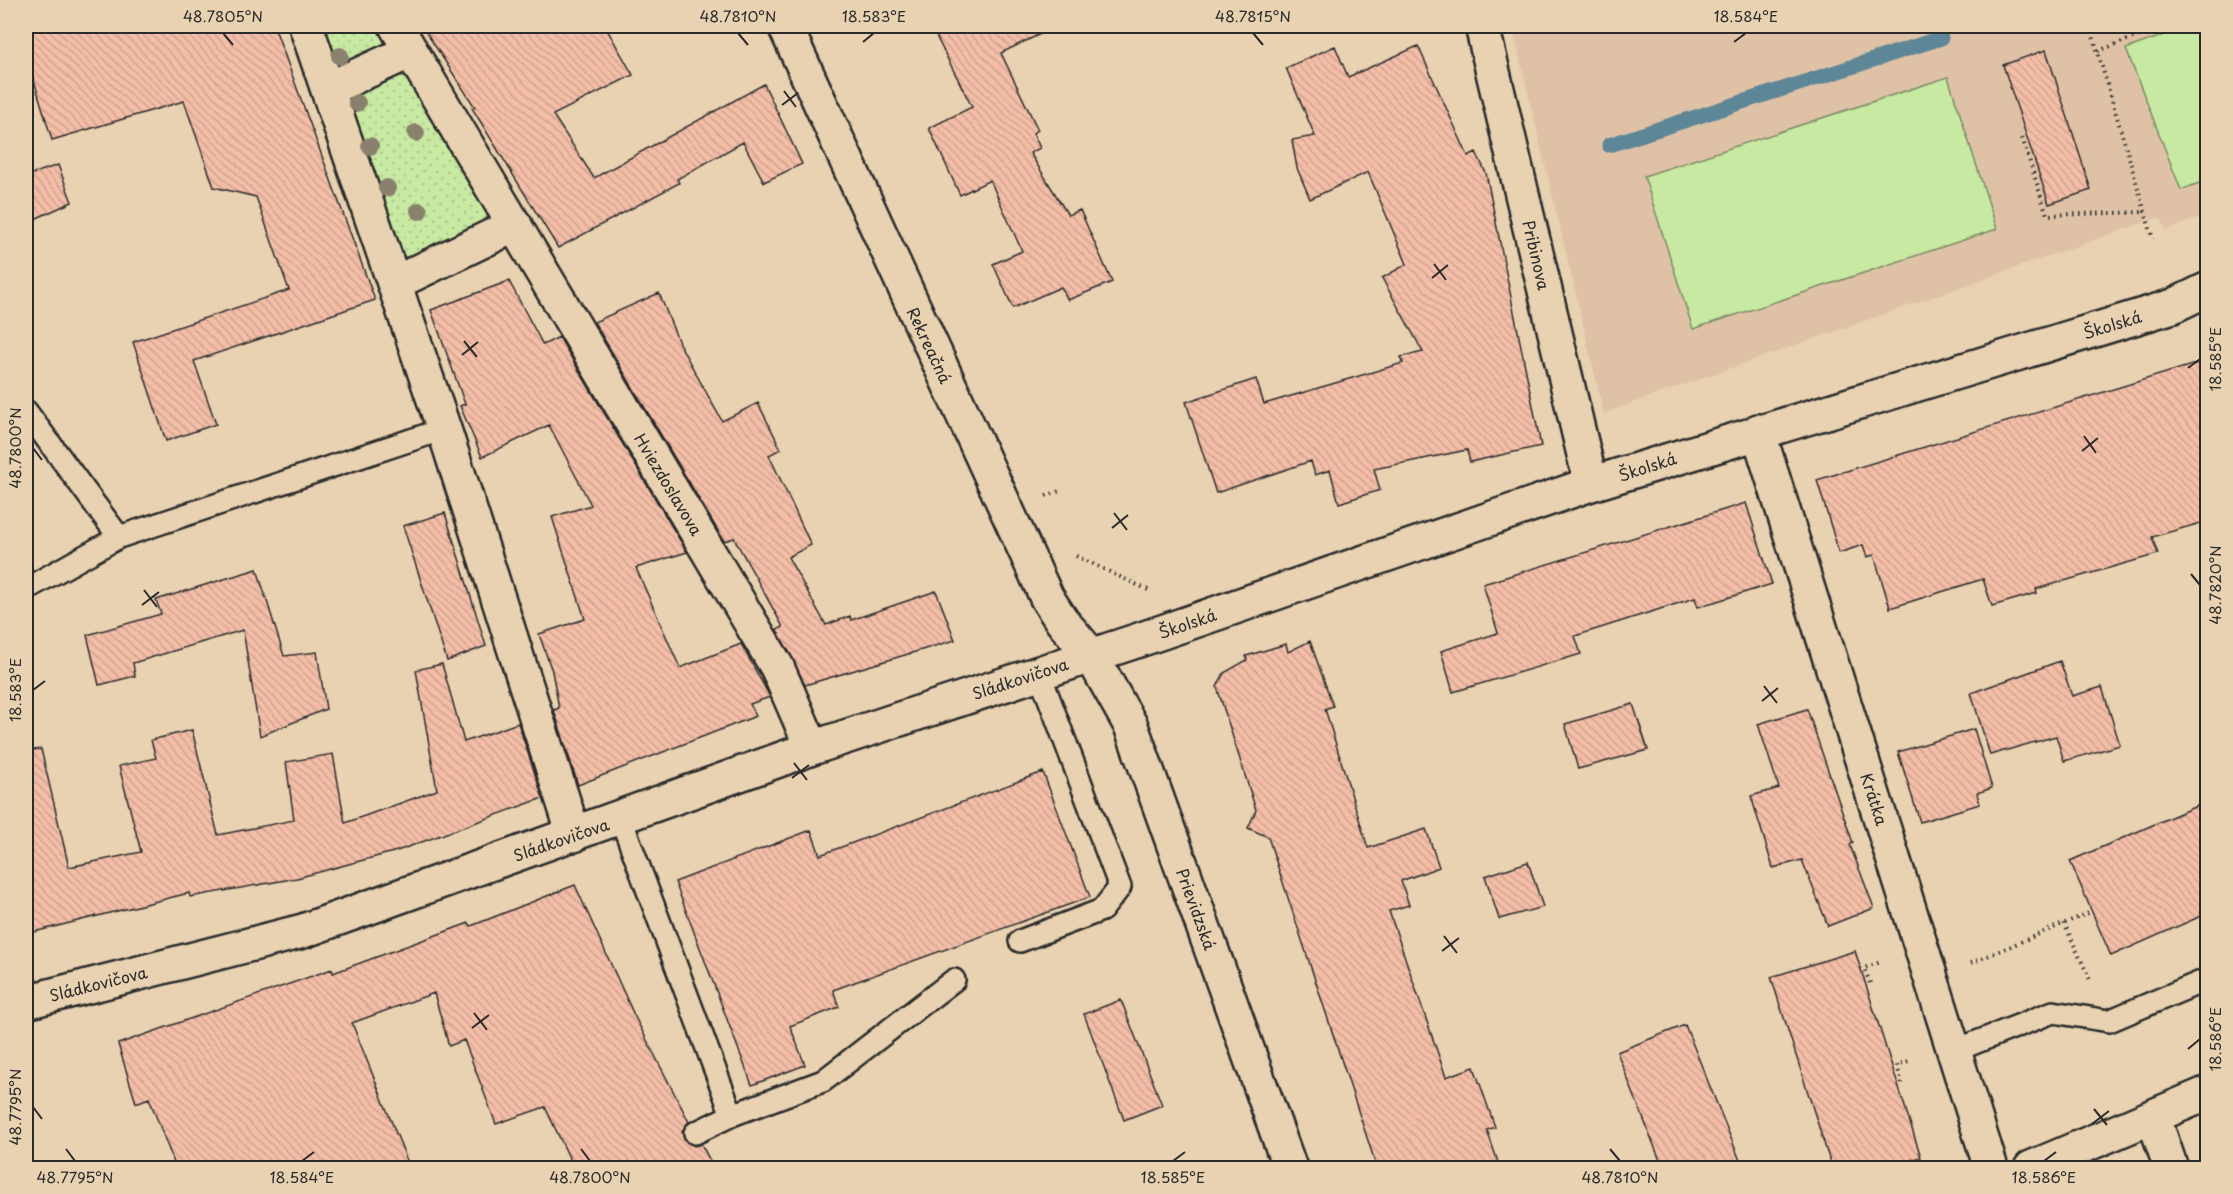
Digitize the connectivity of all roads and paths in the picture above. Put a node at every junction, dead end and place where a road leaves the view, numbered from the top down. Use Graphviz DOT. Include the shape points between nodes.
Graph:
graph roads {
  1 [pos="306,26"];
  2 [pos="785,26"];
  3 [pos="1482,26"];
  4 [pos="2090,26"];
  5 [pos="2165,26"];
  6 [pos="404,38"];
  7 [pos="2098,51"];
  8 [pos="328,89"];
  9 [pos="2022,138"];
  10 [pos="2145,212"];
  11 [pos="515,225"];
  12 [pos="2153,239"];
  13 [pos="395,283"];
  14 [pos="2208,289"];
  15 [pos="26,411"];
  16 [pos="444,429"];
  17 [pos="1758,431"];
  18 [pos="1591,484"];
  19 [pos="1062,490"];
  20 [pos="1044,497"];
  21 [pos="119,537"];
  22 [pos="1070,553"];
  23 [pos="26,589"];
  24 [pos="1157,595"];
  25 [pos="1090,655"];
  26 [pos="1039,672"];
  27 [pos="812,748"];
  28 [pos="621,819"];
  29 [pos="574,835"];
  30 [pos="2091,912"];
  31 [pos="2064,923"];
  32 [pos="1020,941"];
  33 [pos="2208,979"];
  34 [pos="954,980"];
  35 [pos="1932,980"];
  36 [pos="26,1002"];
  37 [pos="2109,1021"];
  38 [pos="1954,1051"];
  39 [pos="2208,1093"];
  40 [pos="732,1115"];
  41 [pos="2153,1116"];
  42 [pos="695,1133"];
  43 [pos="1290,1168"];
  44 [pos="1991,1168"];
  45 [pos="2031,1168"];
  46 [pos="2171,1168"];
  1 -- 8 [label="street"];
  2 -- 25 [label="street, Rekreačná" via="1047,598"];
  3 -- 18 [label="street, Pribinova"];
  4 -- 7 [label="path"];
  5 -- 7 [label="path"];
  6 -- 8 [label="street, Hviezdoslavova"];
  6 -- 11 [label="street, Hviezdoslavova"];
  7 -- 10 [label="path"];
  8 -- 13 [label="street"];
  9 -- 10 [label="path" via="2047,215"];
  10 -- 12 [label="path"];
  11 -- 13 [label="street"];
  11 -- 27 [label="street, Hviezdoslavova" via="777,666"];
  13 -- 16 [label="street"];
  14 -- 17 [label="street, Školská" via="2173,306"];
  15 -- 21 [label="lane"];
  16 -- 21 [label="lane"];
  16 -- 29 [label="street"];
  17 -- 18 [label="street, Školská"];
  17 -- 35 [label="street, Krátka"];
  18 -- 25 [label="street, Školská"];
  19 -- 20 [label="path"];
  21 -- 23 [label="lane"];
  22 -- 24 [label="path"];
  25 -- 26 [label="street, Sládkovičova"];
  25 -- 43 [label="street, Prievidzská" via="1131,726"];
  26 -- 27 [label="street, Sládkovičova"];
  26 -- 32 [label="lane" via="1120,887 1102,910"];
  27 -- 28 [label="street, Sládkovičova"];
  28 -- 29 [label="street, Sládkovičova"];
  28 -- 40 [label="lane"];
  29 -- 36 [label="street, Sládkovičova" via="303,931"];
  30 -- 31 [label="path"];
  31 -- 35 [label="path"];
  31 -- 37 [label="path"];
  33 -- 37 [label="lane"];
  34 -- 40 [label="lane" via="823,1081"];
  35 -- 38 [label="street, Krátka"];
  37 -- 38 [label="lane" via="2052,1012"];
  38 -- 44 [label="street, Krátka"];
  39 -- 41 [label="street"];
  40 -- 42 [label="lane"];
  41 -- 45 [label="street"];
  41 -- 46 [label="street"];
}
